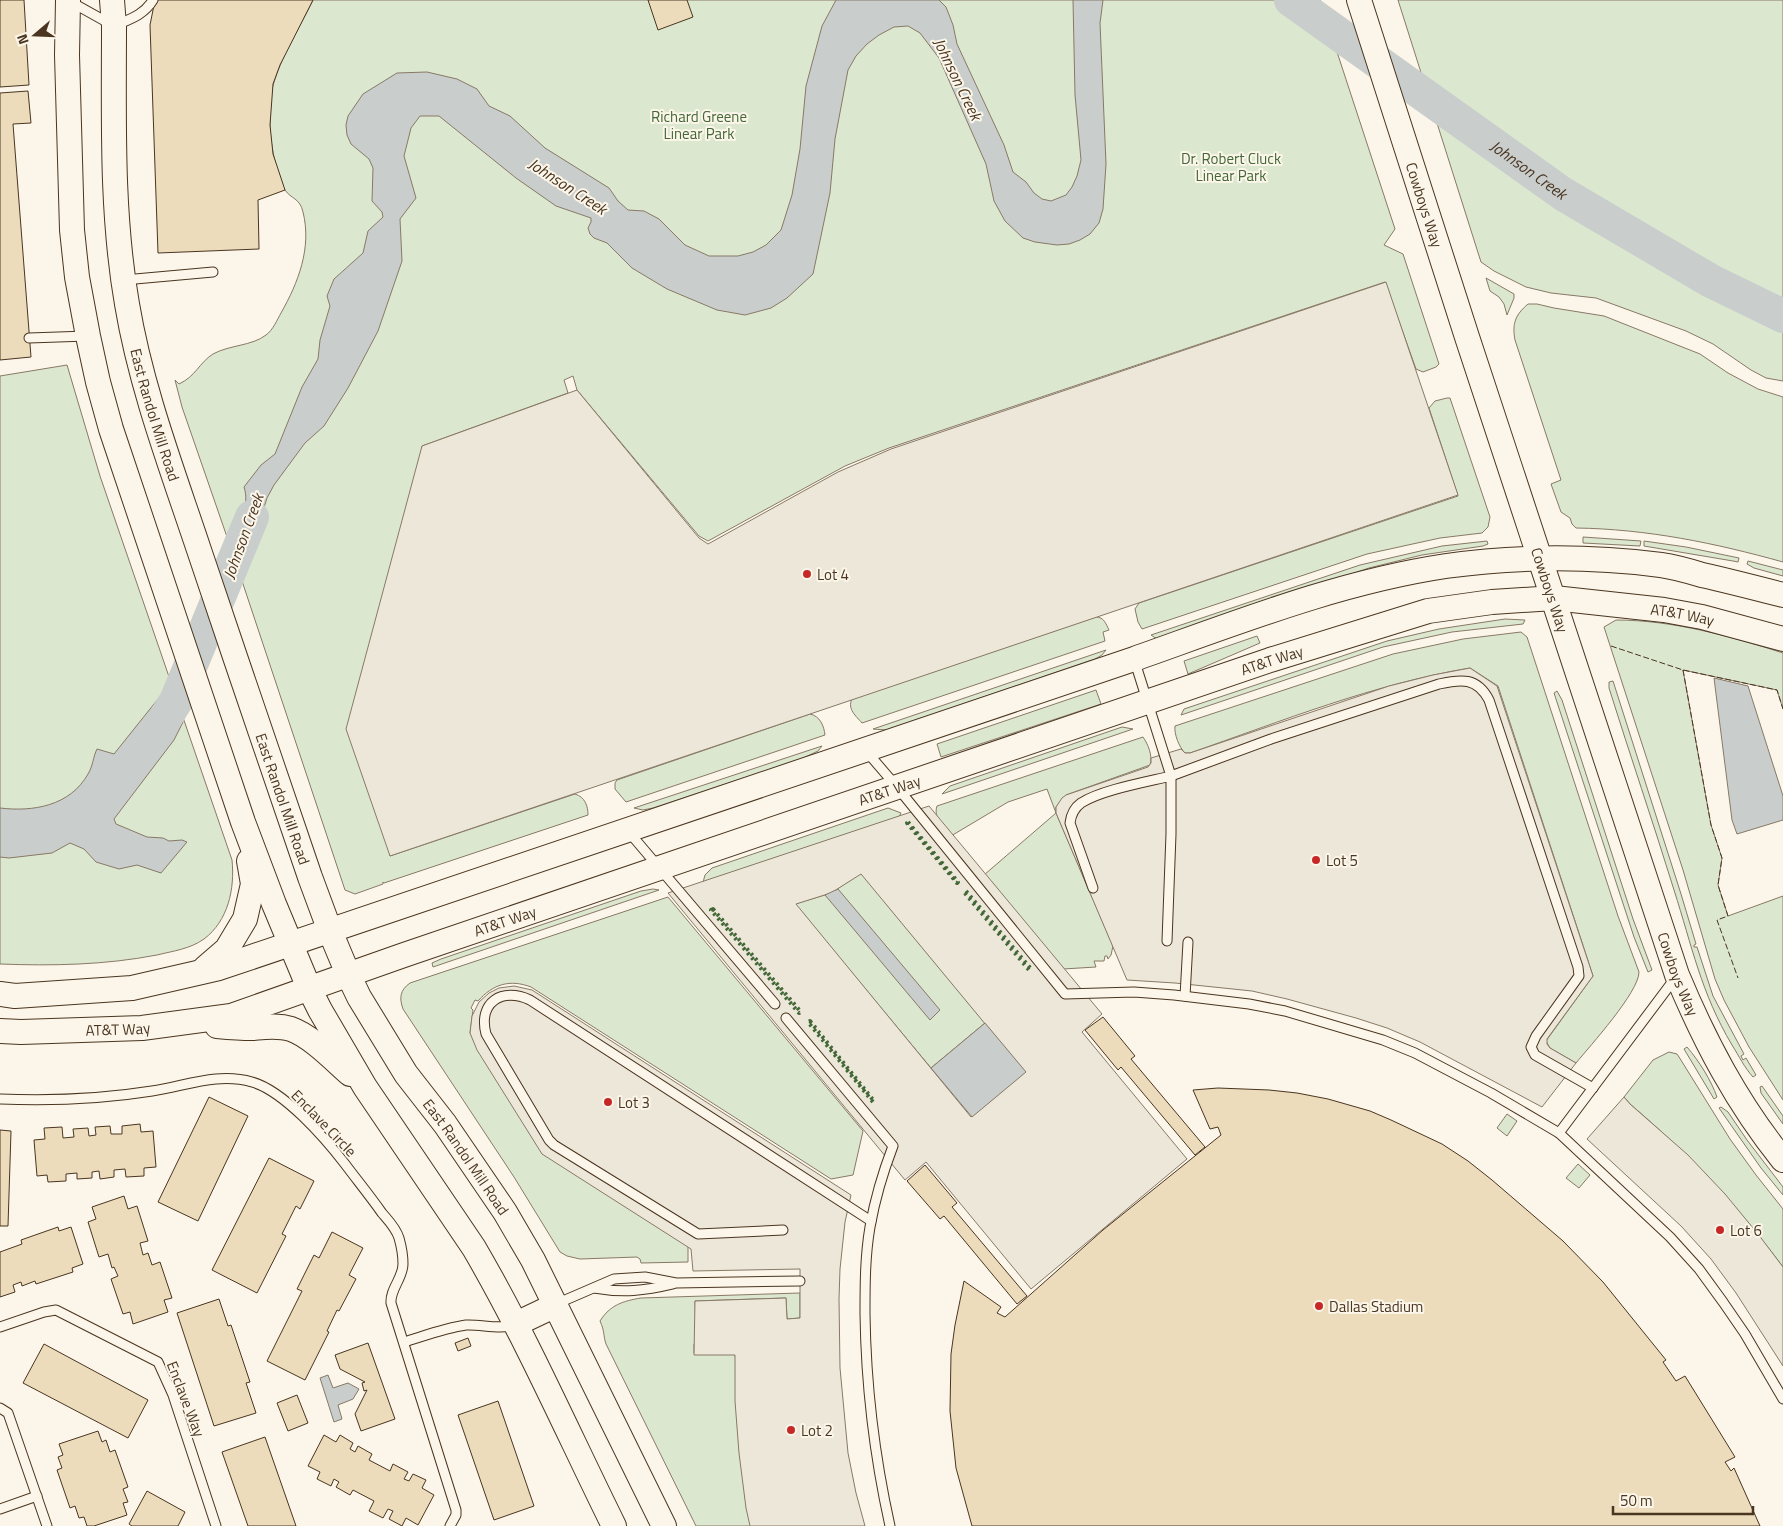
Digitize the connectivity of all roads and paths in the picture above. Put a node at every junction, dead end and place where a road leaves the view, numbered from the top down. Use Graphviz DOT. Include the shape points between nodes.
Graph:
graph roads {
  1 [pos="68,0"];
  2 [pos="112,0"];
  3 [pos="153,0"];
  4 [pos="1359,0"];
  5 [pos="114,26"];
  6 [pos="214,272"];
  7 [pos="123,280"];
  8 [pos="88,336"];
  9 [pos="30,338"];
  10 [pos="1541,558"];
  11 [pos="1783,595"];
  12 [pos="1554,598"];
  13 [pos="1783,639"];
  14 [pos="1134,659"];
  15 [pos="1149,701"];
  16 [pos="865,750"];
  17 [pos="1171,776"];
  18 [pos="897,787"];
  19 [pos="243,822"];
  20 [pos="628,830"];
  21 [pos="660,868"];
  22 [pos="1093,888"];
  23 [pos="330,931"];
  24 [pos="1167,940"];
  25 [pos="1188,942"];
  26 [pos="291,943"];
  27 [pos="200,972"];
  28 [pos="348,974"];
  29 [pos="1677,976"];
  30 [pos="309,988"];
  31 [pos="0,994"];
  32 [pos="1185,996"];
  33 [pos="775,1004"];
  34 [pos="786,1018"];
  35 [pos="172,1023"];
  36 [pos="0,1031"];
  37 [pos="365,1087"];
  38 [pos="1593,1088"];
  39 [pos="0,1099"];
  40 [pos="1559,1133"];
  41 [pos="1783,1160"];
  42 [pos="871,1220"];
  43 [pos="783,1230"];
  44 [pos="800,1281"];
  45 [pos="676,1283"];
  46 [pos="594,1288"];
  47 [pos="556,1304"];
  48 [pos="511,1326"];
  49 [pos="0,1327"];
  50 [pos="404,1342"];
  51 [pos="1783,1399"];
  52 [pos="0,1408"];
  53 [pos="37,1496"];
  54 [pos="0,1509"];
  55 [pos="47,1526"];
  56 [pos="216,1526"];
  57 [pos="450,1526"];
  58 [pos="614,1526"];
  59 [pos="664,1526"];
  60 [pos="890,1526"];
  1 -- 5 [label="lane"];
  1 -- 8 [label="main road" via="72,230"];
  2 -- 5 [label="main road, East Randol Mill Road"];
  3 -- 5 [label="lane" via="136,17"];
  4 -- 10 [label="main road, Cowboys Way"];
  5 -- 7 [label="main road, East Randol Mill Road" via="115,211"];
  6 -- 7 [label="lane"];
  7 -- 23 [label="main road, East Randol Mill Road" via="142,374"];
  8 -- 9 [label="lane"];
  8 -- 19 [label="main road" via="104,404"];
  10 -- 11 [label="main road" via="1664,565"];
  10 -- 12 [label="main road, Cowboys Way"];
  10 -- 14 [label="main road" via="1445,566 1373,581 1283,607"];
  12 -- 13 [label="main road, AT&T Way" via="1664,610"];
  12 -- 15 [label="main road, AT&T Way" via="1428,611"];
  12 -- 29 [label="main road, Cowboys Way"];
  14 -- 15 [label="lane"];
  14 -- 16 [label="main road"];
  15 -- 17 [label="lane"];
  15 -- 18 [label="main road, AT&T Way"];
  16 -- 18 [label="lane"];
  16 -- 20 [label="main road"];
  17 -- 22 [label="lane" via="1097,795 1080,804 1072,814 1070,823"];
  17 -- 24 [label="lane"];
  17 -- 38 [label="lane" via="1271,739 1439,684 1461,680 1480,687 1488,700 1578,967 1579,976 1531,1047 1535,1055"];
  18 -- 21 [label="main road, AT&T Way"];
  18 -- 32 [label="lane" via="1065,994 1134,992"];
  19 -- 26 [label="main road"];
  19 -- 27 [label="main road" via="252,884 245,919 227,949"];
  20 -- 21 [label="lane"];
  20 -- 23 [label="main road"];
  21 -- 28 [label="main road, AT&T Way"];
  21 -- 33 [label="lane"];
  23 -- 26 [label="main road"];
  23 -- 28 [label="main road, East Randol Mill Road"];
  25 -- 32 [label="lane"];
  26 -- 27 [label="main road"];
  26 -- 30 [label="main road"];
  27 -- 31 [label="main road" via="132,988 15,996"];
  28 -- 30 [label="main road, AT&T Way"];
  28 -- 47 [label="main road, East Randol Mill Road" via="406,1074 445,1124 505,1212"];
  29 -- 38 [label="lane"];
  29 -- 41 [label="main road, Cowboys Way" via="1727,1079"];
  30 -- 35 [label="main road, AT&T Way" via="231,1016"];
  30 -- 37 [label="main road"];
  32 -- 40 [label="lane" via="1285,1011 1383,1040 1453,1073"];
  34 -- 42 [label="lane" via="893,1146"];
  35 -- 36 [label="main road, AT&T Way" via="142,1028"];
  35 -- 37 [label="main road" via="290,1029 318,1047"];
  37 -- 48 [label="main road" via="474,1248"];
  38 -- 40 [label="lane"];
  39 -- 50 [label="lane, Enclave Circle" via="87,1098 153,1091 224,1077 263,1086 282,1099 338,1155 397,1233 404,1265 390,1298"];
  40 -- 51 [label="lane" via="1640,1208 1699,1269 1745,1334"];
  42 -- 43 [label="lane" via="530,1000 512,994 492,1001 487,1007 484,1015 486,1034 554,1145 698,1234"];
  42 -- 60 [label="lane" via="865,1273 866,1366 874,1449"];
  44 -- 45 [label="lane"];
  45 -- 46 [label="lane" via="617,1292"];
  45 -- 46 [label="lane" via="645,1277 614,1279"];
  46 -- 47 [label="lane"];
  47 -- 48 [label="main road"];
  47 -- 59 [label="main road, East Randol Mill Road"];
  48 -- 50 [label="lane" via="466,1325"];
  48 -- 58 [label="main road"];
  49 -- 56 [label="lane, Enclave Way" via="56,1310 158,1362 173,1395"];
  50 -- 57 [label="lane, Enclave Circle" via="456,1510"];
  52 -- 53 [label="lane" via="8,1413"];
  53 -- 54 [label="lane"];
  53 -- 55 [label="lane"];
}
